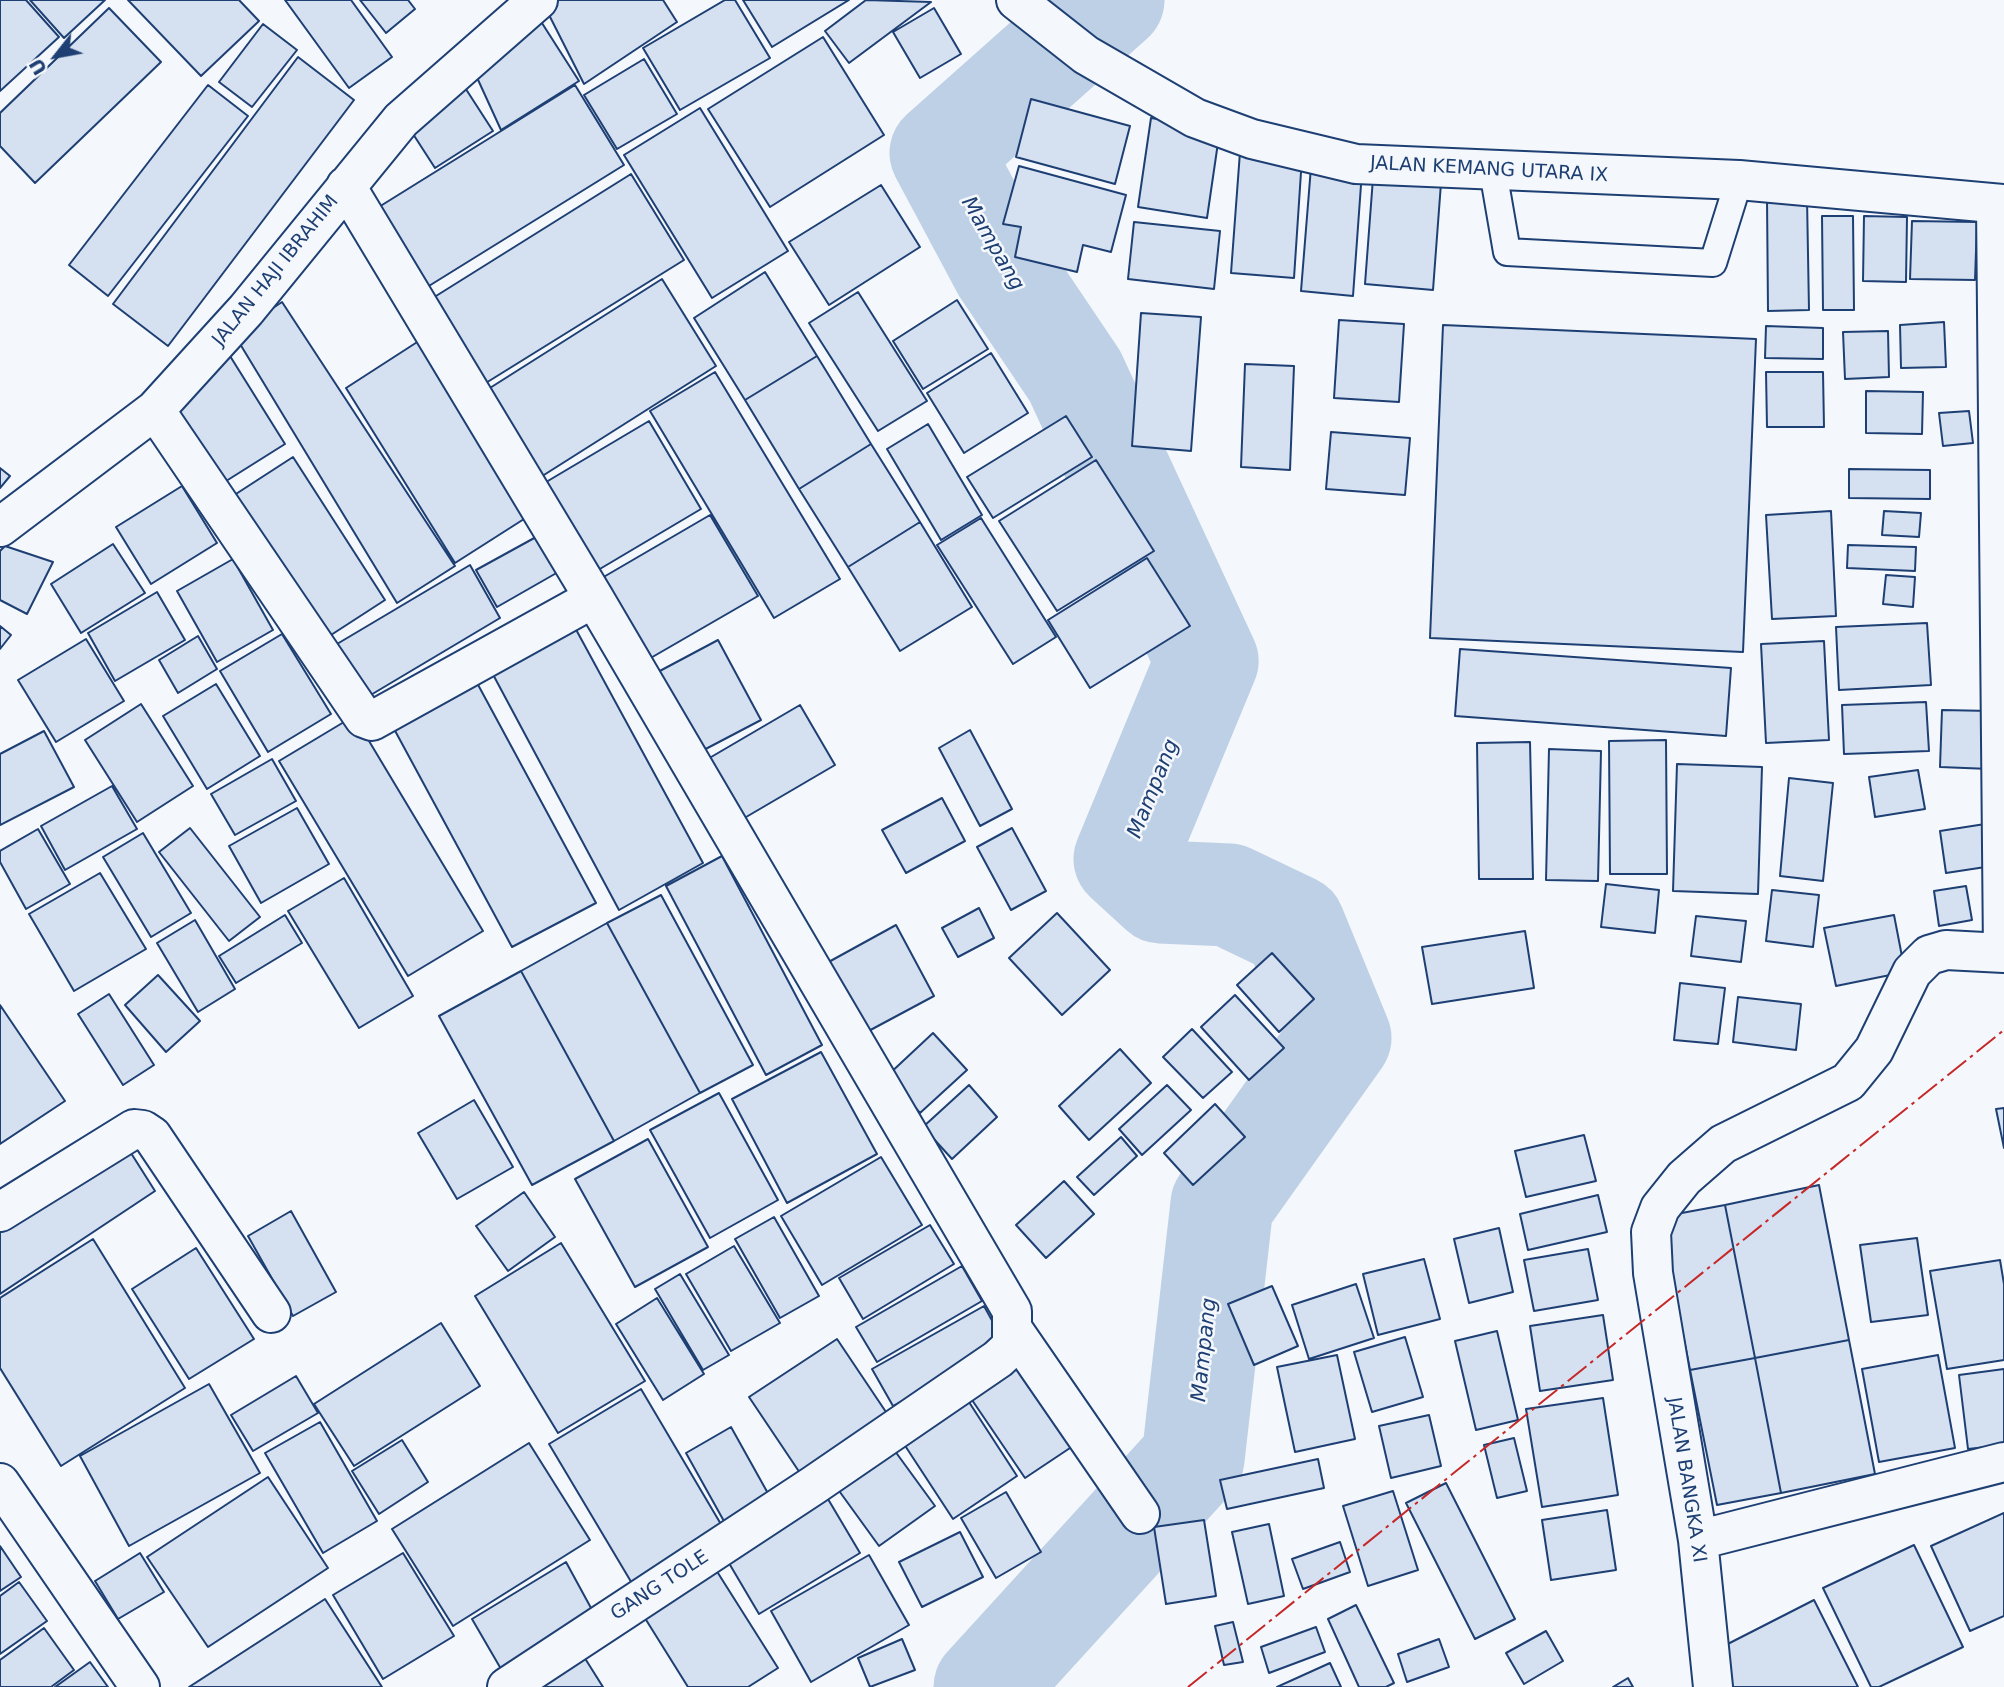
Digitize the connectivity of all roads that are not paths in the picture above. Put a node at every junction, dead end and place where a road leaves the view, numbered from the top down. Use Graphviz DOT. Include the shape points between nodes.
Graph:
graph roads {
  1 [pos="538,0"];
  2 [pos="1016,0"];
  3 [pos="1493,171"];
  4 [pos="1739,180"];
  5 [pos="346,186"];
  6 [pos="2000,204"];
  7 [pos="155,410"];
  8 [pos="0,527"];
  9 [pos="594,598"];
  10 [pos="2004,953"];
  11 [pos="0,1212"];
  12 [pos="271,1313"];
  13 [pos="1014,1331"];
  14 [pos="2004,1462"];
  15 [pos="0,1483"];
  16 [pos="1140,1514"];
  17 [pos="1698,1540"];
  18 [pos="140,1687"];
  19 [pos="507,1687"];
  20 [pos="1713,1687"];
  1 -- 5 [label="street, JALAN HAJI IBRAHIM" via="401,120"];
  2 -- 3 [label="street, JALAN KEMANG UTARA IX" via="1086,55 1195,118 1252,139 1356,164"];
  3 -- 4 [label="street, JALAN KEMANG UTARA IX"];
  3 -- 4 [label="lane" via="1507,252 1713,264"];
  4 -- 6 [label="street, JALAN KEMANG UTARA IX"];
  5 -- 7 [label="street, JALAN HAJI IBRAHIM" via="246,310"];
  5 -- 9 [label="street"];
  6 -- 10 [label="street"];
  7 -- 8 [label="street, JALAN HAJI IBRAHIM"];
  7 -- 9 [label="street" via="364,718 381,716"];
  9 -- 13 [label="street" via="1012,1311"];
  10 -- 17 [label="street, JALAN BANGKA XI" via="1946,950 1929,955 1912,972 1874,1051 1848,1082 1723,1144 1684,1178 1660,1208 1651,1233 1653,1273"];
  11 -- 12 [label="street" via="134,1129 144,1130"];
  13 -- 16 [label="street"];
  13 -- 19 [label="street, GANG TOLE" via="1012,1346 998,1359"];
  14 -- 17 [label="street"];
  15 -- 18 [label="street"];
  17 -- 20 [label="street, JALAN BANGKA XI"];
}
